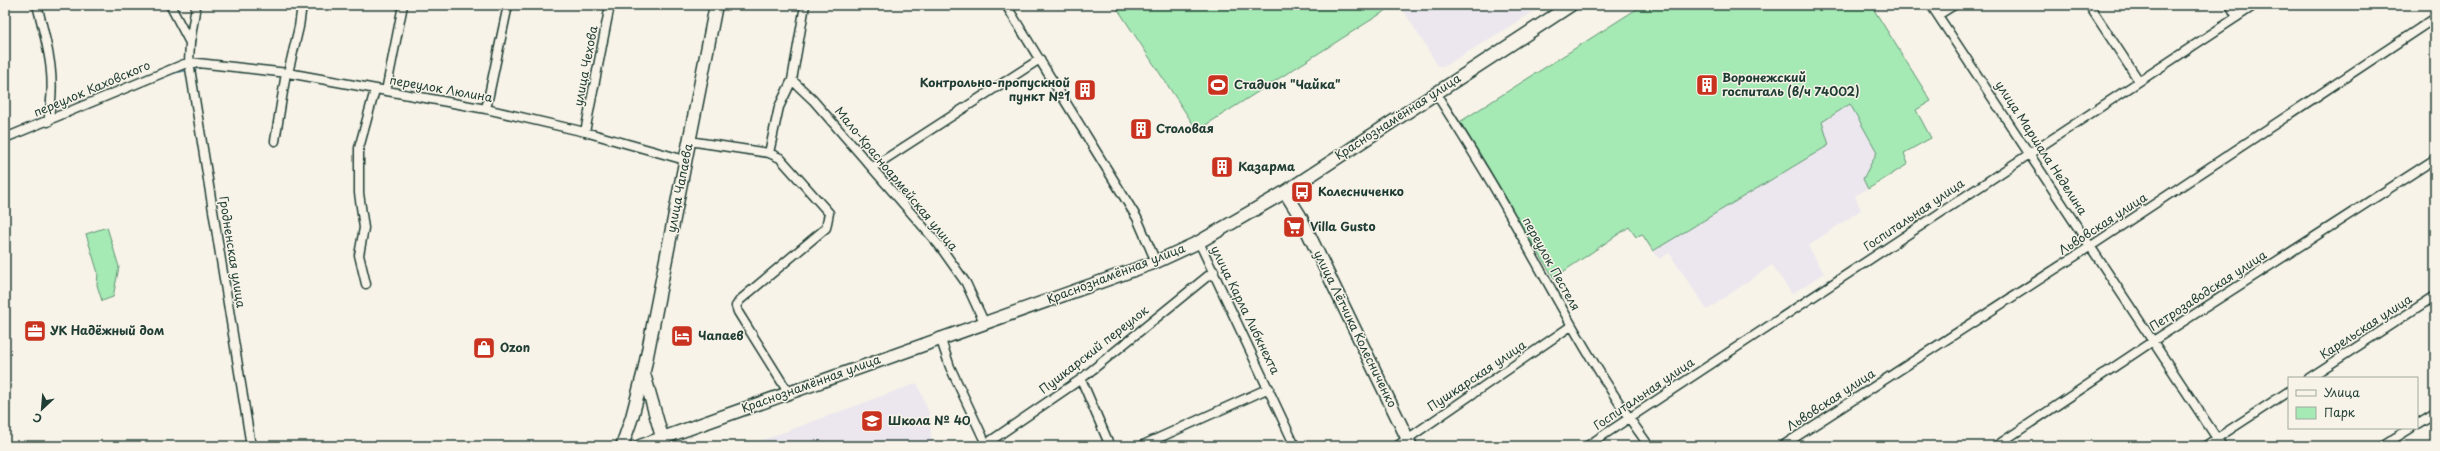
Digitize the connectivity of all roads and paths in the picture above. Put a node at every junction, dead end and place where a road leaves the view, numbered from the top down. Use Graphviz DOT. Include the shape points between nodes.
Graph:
graph roads {
  1 [pos="37,5"];
  2 [pos="170,5"];
  3 [pos="196,5"];
  4 [pos="302,5"];
  5 [pos="403,5"];
  6 [pos="508,5"];
  7 [pos="610,5"];
  8 [pos="716,5"];
  9 [pos="805,5"];
  10 [pos="1006,5"];
  11 [pos="1570,5"];
  12 [pos="1931,5"];
  13 [pos="1954,5"];
  14 [pos="2088,5"];
  15 [pos="2230,5"];
  16 [pos="2255,5"];
  17 [pos="1938,15"];
  18 [pos="2237,17"];
  19 [pos="2435,18"];
  20 [pos="190,43"];
  21 [pos="1040,59"];
  22 [pos="189,62"];
  23 [pos="287,73"];
  24 [pos="792,80"];
  25 [pos="2139,81"];
  26 [pos="375,90"];
  27 [pos="386,91"];
  28 [pos="1435,92"];
  29 [pos="486,109"];
  30 [pos="48,122"];
  31 [pos="585,132"];
  32 [pos="5,138"];
  33 [pos="275,140"];
  34 [pos="689,141"];
  35 [pos="2030,152"];
  36 [pos="769,153"];
  37 [pos="2435,159"];
  38 [pos="685,160"];
  39 [pos="873,167"];
  40 [pos="1285,192"];
  41 [pos="1199,242"];
  42 [pos="2090,246"];
  43 [pos="1156,262"];
  44 [pos="1214,271"];
  45 [pos="366,284"];
  46 [pos="2435,296"];
  47 [pos="984,322"];
  48 [pos="1572,326"];
  49 [pos="940,338"];
  50 [pos="2153,341"];
  51 [pos="644,372"];
  52 [pos="2311,377"];
  53 [pos="1081,379"];
  54 [pos="1269,388"];
  55 [pos="788,392"];
  56 [pos="2288,392"];
  57 [pos="2435,413"];
  58 [pos="1629,418"];
  59 [pos="2418,423"];
  60 [pos="2409,429"];
  61 [pos="662,436"];
  62 [pos="2217,438"];
  63 [pos="1409,442"];
  64 [pos="987,445"];
  65 [pos="252,446"];
  66 [pos="622,446"];
  67 [pos="640,446"];
  68 [pos="1110,446"];
  69 [pos="1141,446"];
  70 [pos="1295,446"];
  71 [pos="1397,446"];
  72 [pos="1587,446"];
  73 [pos="1649,446"];
  74 [pos="1782,446"];
  75 [pos="1996,446"];
  76 [pos="2205,446"];
  77 [pos="2222,446"];
  78 [pos="2382,446"];
  1 -- 30 [label="street" via="53,72 53,98"];
  2 -- 20 [label="street"];
  3 -- 20 [label="street, Гродненская улица"];
  4 -- 23 [label="street"];
  5 -- 27 [label="street"];
  6 -- 29 [label="street"];
  7 -- 31 [label="street, улица Чехова"];
  8 -- 34 [label="street, улица Чапаева"];
  9 -- 24 [label="street"];
  10 -- 21 [label="street"];
  11 -- 28 [label="street, Краснознамённая улица"];
  12 -- 17 [label="street, улица Маршала Неделина"];
  13 -- 17 [label="street"];
  14 -- 25 [label="street"];
  15 -- 18 [label="street"];
  16 -- 18 [label="street, Госпитальная улица"];
  17 -- 35 [label="street, улица Маршала Неделина"];
  18 -- 25 [label="street, Госпитальная улица"];
  19 -- 42 [label="street, Львовская улица"];
  20 -- 22 [label="street, Гродненская улица"];
  21 -- 39 [label="street"];
  21 -- 43 [label="street" via="1137,218"];
  22 -- 23 [label="street, переулок Люлина"];
  22 -- 30 [label="street, переулок Каховского"];
  22 -- 65 [label="street, Гродненская улица"];
  23 -- 26 [label="street, переулок Люлина"];
  23 -- 33 [label="street"];
  24 -- 36 [label="street" via="779,107"];
  24 -- 39 [label="street, Мало-Красноармейская улица"];
  25 -- 35 [label="street, Госпитальная улица"];
  26 -- 27 [label="street, переулок Люлина"];
  26 -- 45 [label="street" via="359,148 359,193 364,228 359,255"];
  27 -- 29 [label="street, переулок Люлина"];
  28 -- 40 [label="street, Краснознамённая улица"];
  28 -- 48 [label="street, переулок Пестеля" via="1512,217"];
  29 -- 31 [label="street, переулок Люлина"];
  30 -- 32 [label="street, переулок Каховского"];
  31 -- 38 [label="street, переулок Люлина"];
  34 -- 36 [label="street"];
  34 -- 38 [label="street, улица Чапаева"];
  35 -- 42 [label="street, улица Маршала Неделина"];
  35 -- 58 [label="street, Госпитальная улица"];
  36 -- 55 [label="street" via="780,158 829,213 826,228 736,306"];
  37 -- 50 [label="street, Петрозаводская улица"];
  38 -- 51 [label="street, улица Чапаева"];
  39 -- 47 [label="street, Мало-Красноармейская улица" via="939,245 966,283"];
  40 -- 41 [label="street, Краснознамённая улица"];
  40 -- 63 [label="street, улица Лётчика Колесниченко" via="1300,216"];
  41 -- 43 [label="street, Краснознамённая улица"];
  41 -- 44 [label="street, улица Карла Либкнехта"];
  42 -- 50 [label="street, улица Маршала Неделина"];
  42 -- 74 [label="street, Львовская улица"];
  43 -- 47 [label="street, Краснознамённая улица"];
  44 -- 53 [label="street, Пушкарский переулок"];
  44 -- 54 [label="street, улица Карла Либкнехта"];
  46 -- 52 [label="street, Карельская улица"];
  47 -- 49 [label="street, Краснознамённая улица"];
  48 -- 58 [label="street, переулок Пестеля"];
  48 -- 63 [label="street, Пушкарская улица"];
  49 -- 55 [label="street, Краснознамённая улица"];
  49 -- 64 [label="street, Пушкарский переулок" via="950,367"];
  50 -- 62 [label="street, улица Маршала Неделина"];
  50 -- 75 [label="street, Петрозаводская улица"];
  51 -- 61 [label="street, улица Чапаева"];
  51 -- 66 [label="street, улица Чапаева"];
  53 -- 64 [label="street, Пушкарский переулок"];
  53 -- 68 [label="street"];
  54 -- 69 [label="street, улица Карла Либкнехта"];
  54 -- 70 [label="street, улица Карла Либкнехта"];
  55 -- 61 [label="street, Краснознамённая улица"];
  56 -- 62 [label="street"];
  57 -- 59 [label="street"];
  58 -- 72 [label="street, Госпитальная улица"];
  58 -- 73 [label="street, переулок Пестеля"];
  60 -- 78 [label="street"];
  61 -- 67 [label="street, Краснознамённая улица"];
  62 -- 76 [label="street"];
  62 -- 77 [label="street, улица Маршала Неделина"];
  63 -- 71 [label="street, Пушкарская улица"];
}
